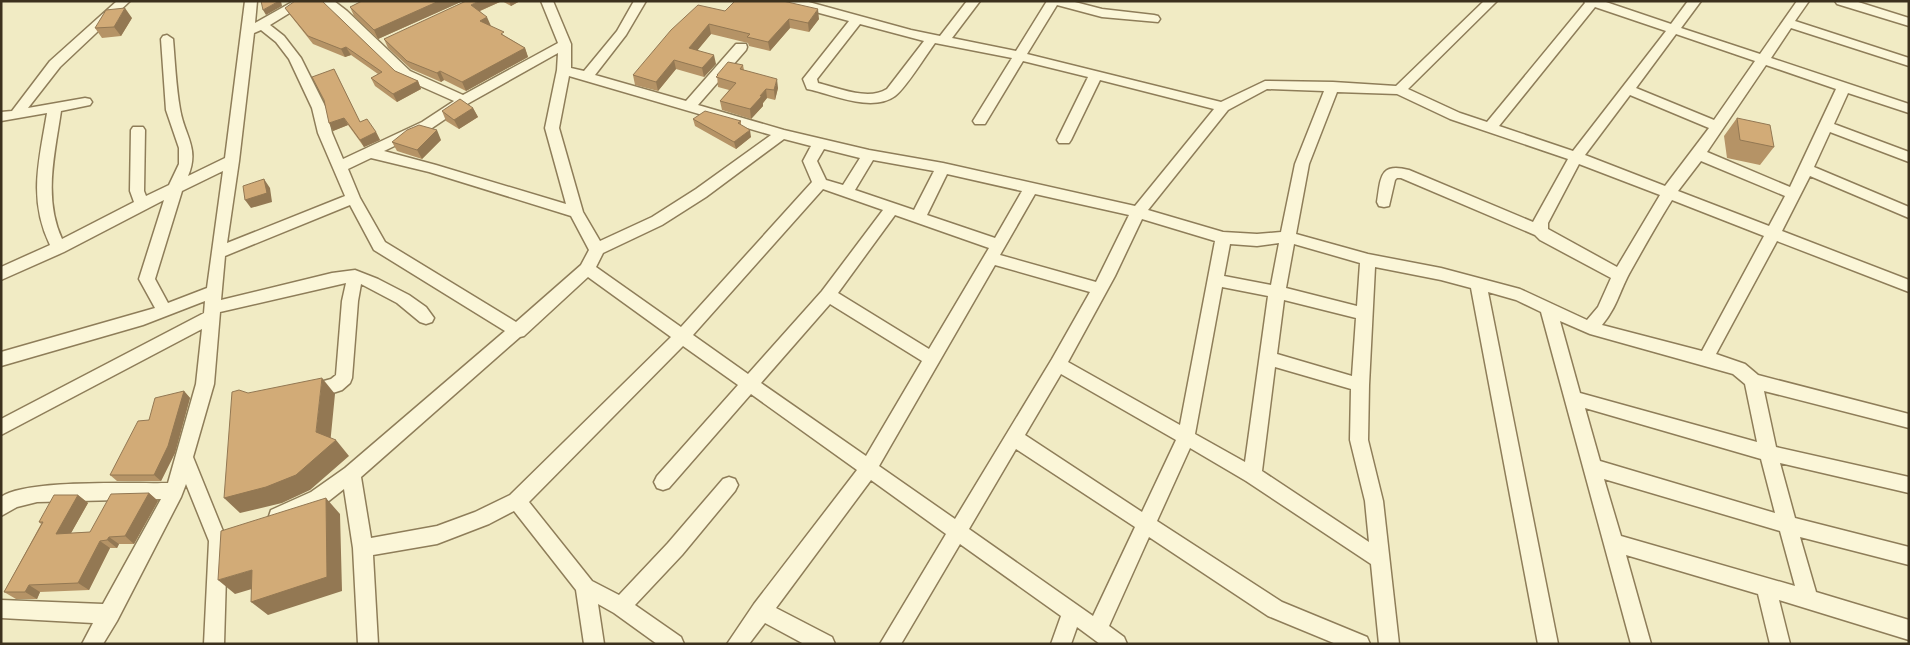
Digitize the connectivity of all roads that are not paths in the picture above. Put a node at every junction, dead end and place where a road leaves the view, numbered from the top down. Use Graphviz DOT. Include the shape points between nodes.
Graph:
graph roads {
  1 [pos="124,1"];
  2 [pos="251,1"];
  3 [pos="303,1"];
  4 [pos="326,1"];
  5 [pos="547,1"];
  6 [pos="640,1"];
  7 [pos="790,1"];
  8 [pos="974,1"];
  9 [pos="1054,1"];
  10 [pos="1491,1"];
  11 [pos="1695,1"];
  12 [pos="1803,1"];
  13 [pos="1841,1"];
  14 [pos="1592,2"];
  15 [pos="359,8"];
  16 [pos="343,14"];
  17 [pos="857,19"];
  18 [pos="1154,19"];
  19 [pos="1788,22"];
  20 [pos="1909,22"];
  21 [pos="255,28"];
  22 [pos="1672,29"];
  23 [pos="167,39"];
  24 [pos="938,39"];
  25 [pos="565,44"];
  26 [pos="741,47"];
  27 [pos="1021,56"];
  28 [pos="1763,60"];
  29 [pos="1909,62"];
  30 [pos="564,70"];
  31 [pos="1096,75"];
  32 [pos="587,76"];
  33 [pos="1333,86"];
  34 [pos="1844,87"];
  35 [pos="1627,88"];
  36 [pos="1399,90"];
  37 [pos="464,100"];
  38 [pos="85,102"];
  39 [pos="689,106"];
  40 [pos="55,107"];
  41 [pos="1223,107"];
  42 [pos="1909,109"];
  43 [pos="17,113"];
  44 [pos="1,117"];
  45 [pos="980,121"];
  46 [pos="1717,126"];
  47 [pos="1826,126"];
  48 [pos="1491,127"];
  49 [pos="138,130"];
  50 [pos="782,134"];
  51 [pos="1064,140"];
  52 [pos="820,143"];
  53 [pos="372,153"];
  54 [pos="1698,154"];
  55 [pos="869,155"];
  56 [pos="1576,157"];
  57 [pos="1909,157"];
  58 [pos="232,161"];
  59 [pos="340,167"];
  60 [pos="943,168"];
  61 [pos="1806,170"];
  62 [pos="820,183"];
  63 [pos="176,186"];
  64 [pos="1032,187"];
  65 [pos="846,192"];
  66 [pos="1668,193"];
  67 [pos="1794,194"];
  68 [pos="353,198"];
  69 [pos="1384,202"];
  70 [pos="142,204"];
  71 [pos="893,208"];
  72 [pos="576,212"];
  73 [pos="1138,212"];
  74 [pos="1909,213"];
  75 [pos="918,216"];
  76 [pos="1540,231"];
  77 [pos="1773,232"];
  78 [pos="1288,237"];
  79 [pos="1223,238"];
  80 [pos="59,248"];
  81 [pos="597,249"];
  82 [pos="995,251"];
  83 [pos="218,253"];
  84 [pos="1368,260"];
  85 [pos="587,269"];
  86 [pos="1,274"];
  87 [pos="355,276"];
  88 [pos="1620,276"];
  89 [pos="1215,280"];
  90 [pos="1478,283"];
  91 [pos="1909,286"];
  92 [pos="1100,289"];
  93 [pos="215,291"];
  94 [pos="1277,292"];
  95 [pos="828,295"];
  96 [pos="1548,307"];
  97 [pos="165,311"];
  98 [pos="212,312"];
  99 [pos="1364,314"];
  100 [pos="426,318"];
  101 [pos="1590,328"];
  102 [pos="518,331"];
  103 [pos="682,337"];
  104 [pos="1267,358"];
  105 [pos="1706,358"];
  106 [pos="1,359"];
  107 [pos="932,359"];
  108 [pos="1058,364"];
  109 [pos="1753,381"];
  110 [pos="1360,385"];
  111 [pos="751,386"];
  112 [pos="291,396"];
  113 [pos="1574,398"];
  114 [pos="1909,421"];
  115 [pos="1,428"];
  116 [pos="1014,438"];
  117 [pos="1186,438"];
  118 [pos="1768,452"];
  119 [pos="186,458"];
  120 [pos="1592,467"];
  121 [pos="868,469"];
  122 [pos="351,474"];
  123 [pos="1252,475"];
  124 [pos="663,482"];
  125 [pos="729,485"];
  126 [pos="1909,485"];
  127 [pos="176,491"];
  128 [pos="516,501"];
  129 [pos="1,508"];
  130 [pos="264,522"];
  131 [pos="1146,524"];
  132 [pos="1788,525"];
  133 [pos="957,532"];
  134 [pos="236,533"];
  135 [pos="218,541"];
  136 [pos="1614,543"];
  137 [pos="363,548"];
  138 [pos="1909,556"];
  139 [pos="1379,559"];
  140 [pos="585,587"];
  141 [pos="1766,587"];
  142 [pos="1808,599"];
  143 [pos="621,606"];
  144 [pos="1,609"];
  145 [pos="762,611"];
  146 [pos="1072,613"];
  147 [pos="110,614"];
  148 [pos="1097,630"];
  149 [pos="1909,630"];
  150 [pos="92,644"];
  151 [pos="214,644"];
  152 [pos="368,644"];
  153 [pos="594,644"];
  154 [pos="674,644"];
  155 [pos="737,644"];
  156 [pos="825,644"];
  157 [pos="890,644"];
  158 [pos="1061,644"];
  159 [pos="1117,644"];
  160 [pos="1360,644"];
  161 [pos="1389,644"];
  162 [pos="1548,644"];
  163 [pos="1641,644"];
  164 [pos="1780,644"];
  1 -- 43 [label="street" via="55,64"];
  2 -- 21 [label="street"];
  3 -- 21 [label="street"];
  4 -- 16 [label="street"];
  5 -- 25 [label="street"];
  6 -- 32 [label="street" via="622,32"];
  7 -- 17 [label="street"];
  8 -- 24 [label="street"];
  9 -- 18 [label="street" via="1102,13"];
  9 -- 27 [label="street"];
  10 -- 36 [label="street"];
  11 -- 22 [label="street"];
  12 -- 19 [label="street"];
  13 -- 20 [label="street"];
  14 -- 22 [label="street"];
  14 -- 48 [label="street"];
  15 -- 16 [label="street"];
  16 -- 37 [label="street" via="381,44 404,74"];
  17 -- 24 [label="street"];
  17 -- 24 [label="street" via="810,79 812,86 863,98 882,98 892,92"];
  19 -- 28 [label="street"];
  19 -- 29 [label="street"];
  21 -- 58 [label="street"];
  21 -- 59 [label="street" via="280,39 295,58 319,108 325,133"];
  22 -- 28 [label="street"];
  22 -- 35 [label="street"];
  23 -- 63 [label="street" via="173,110 186,148 186,164"];
  24 -- 27 [label="street"];
  25 -- 30 [label="street"];
  25 -- 37 [label="street"];
  26 -- 39 [label="street"];
  27 -- 31 [label="street"];
  27 -- 45 [label="street"];
  28 -- 34 [label="street"];
  28 -- 46 [label="street"];
  30 -- 32 [label="street"];
  30 -- 72 [label="street" via="552,128"];
  31 -- 41 [label="street"];
  31 -- 51 [label="street"];
  32 -- 39 [label="street"];
  33 -- 36 [label="street"];
  33 -- 41 [label="street" via="1265,85"];
  33 -- 78 [label="street" via="1302,164"];
  34 -- 42 [label="street"];
  34 -- 47 [label="street"];
  35 -- 46 [label="street"];
  35 -- 56 [label="street"];
  36 -- 48 [label="street" via="1455,116"];
  37 -- 53 [label="street" via="427,126"];
  38 -- 40 [label="street"];
  39 -- 50 [label="street"];
  40 -- 43 [label="street"];
  40 -- 80 [label="street" via="43,183 48,225"];
  41 -- 73 [label="street"];
  43 -- 44 [label="street"];
  46 -- 54 [label="street"];
  47 -- 57 [label="street"];
  47 -- 61 [label="street"];
  48 -- 56 [label="street"];
  49 -- 70 [label="street" via="137,191"];
  50 -- 52 [label="street"];
  50 -- 81 [label="street" via="657,221"];
  52 -- 55 [label="street"];
  52 -- 62 [label="street" via="810,161"];
  53 -- 59 [label="street"];
  53 -- 72 [label="street"];
  54 -- 66 [label="street"];
  54 -- 67 [label="street"];
  55 -- 60 [label="street"];
  55 -- 65 [label="street"];
  56 -- 66 [label="street"];
  56 -- 76 [label="street" via="1540,224"];
  58 -- 63 [label="street"];
  58 -- 83 [label="street"];
  59 -- 68 [label="street"];
  60 -- 64 [label="street"];
  60 -- 75 [label="street"];
  61 -- 67 [label="street"];
  61 -- 74 [label="street"];
  62 -- 65 [label="street"];
  62 -- 103 [label="street"];
  63 -- 70 [label="street"];
  63 -- 97 [label="street" via="147,280"];
  64 -- 73 [label="street"];
  64 -- 82 [label="street"];
  65 -- 71 [label="street"];
  66 -- 77 [label="street"];
  66 -- 88 [label="street"];
  67 -- 77 [label="street"];
  68 -- 83 [label="street"];
  68 -- 102 [label="street" via="379,246"];
  69 -- 76 [label="street" via="1388,179 1393,172 1404,174"];
  70 -- 80 [label="street"];
  71 -- 75 [label="street"];
  71 -- 95 [label="street"];
  72 -- 81 [label="street"];
  73 -- 79 [label="street"];
  73 -- 92 [label="street"];
  75 -- 82 [label="street"];
  76 -- 88 [label="street"];
  77 -- 91 [label="street"];
  77 -- 105 [label="street"];
  78 -- 79 [label="street" via="1256,240"];
  78 -- 84 [label="street"];
  78 -- 94 [label="street"];
  79 -- 89 [label="street"];
  80 -- 86 [label="street"];
  81 -- 85 [label="street"];
  82 -- 92 [label="street"];
  82 -- 107 [label="street"];
  83 -- 93 [label="street"];
  84 -- 90 [label="street"];
  84 -- 99 [label="street"];
  85 -- 102 [label="street"];
  85 -- 103 [label="street"];
  87 -- 98 [label="street" via="332,279"];
  87 -- 100 [label="street" via="369,280 410,304"];
  87 -- 112 [label="street" via="344,378 336,385"];
  88 -- 101 [label="street" via="1604,311"];
  89 -- 94 [label="street"];
  89 -- 117 [label="street"];
  90 -- 96 [label="street" via="1520,294"];
  90 -- 162 [label="street"];
  92 -- 108 [label="street"];
  93 -- 97 [label="street"];
  93 -- 98 [label="street"];
  94 -- 99 [label="street"];
  94 -- 104 [label="street"];
  95 -- 107 [label="street"];
  95 -- 111 [label="street"];
  96 -- 101 [label="street"];
  96 -- 113 [label="street"];
  97 -- 106 [label="street"];
  98 -- 115 [label="street"];
  98 -- 119 [label="street" via="205,384"];
  99 -- 110 [label="street"];
  101 -- 105 [label="street"];
  102 -- 122 [label="street"];
  103 -- 111 [label="street"];
  103 -- 128 [label="street"];
  104 -- 110 [label="street"];
  104 -- 123 [label="street"];
  105 -- 109 [label="street" via="1739,369"];
  107 -- 121 [label="street"];
  108 -- 116 [label="street"];
  108 -- 117 [label="street"];
  109 -- 114 [label="street"];
  109 -- 118 [label="street"];
  110 -- 139 [label="street" via="1359,440 1374,501"];
  111 -- 121 [label="street"];
  111 -- 124 [label="street"];
  113 -- 118 [label="street"];
  113 -- 120 [label="street"];
  116 -- 131 [label="street"];
  116 -- 133 [label="street"];
  117 -- 123 [label="street"];
  117 -- 131 [label="street"];
  118 -- 126 [label="street"];
  118 -- 132 [label="street"];
  119 -- 127 [label="street"];
  119 -- 135 [label="street"];
  120 -- 132 [label="street"];
  120 -- 136 [label="street"];
  121 -- 133 [label="street"];
  121 -- 145 [label="street"];
  122 -- 130 [label="street" via="318,498"];
  122 -- 137 [label="street"];
  123 -- 139 [label="street"];
  125 -- 143 [label="street"];
  127 -- 129 [label="street" via="37,494 12,500"];
  127 -- 147 [label="street"];
  128 -- 137 [label="street" via="437,535"];
  128 -- 140 [label="street"];
  131 -- 148 [label="street"];
  131 -- 160 [label="street" via="1275,609"];
  132 -- 138 [label="street"];
  132 -- 142 [label="street"];
  133 -- 146 [label="street"];
  133 -- 157 [label="street"];
  134 -- 135 [label="street"];
  135 -- 151 [label="street"];
  136 -- 141 [label="street"];
  136 -- 163 [label="street"];
  137 -- 152 [label="street"];
  139 -- 161 [label="street"];
  140 -- 143 [label="street"];
  140 -- 153 [label="street"];
  141 -- 142 [label="street"];
  141 -- 164 [label="street"];
  142 -- 149 [label="street"];
  143 -- 154 [label="street"];
  144 -- 147 [label="street"];
  145 -- 155 [label="street"];
  145 -- 156 [label="street"];
  146 -- 148 [label="street"];
  146 -- 158 [label="street"];
  147 -- 150 [label="street"];
  148 -- 159 [label="street"];
}
